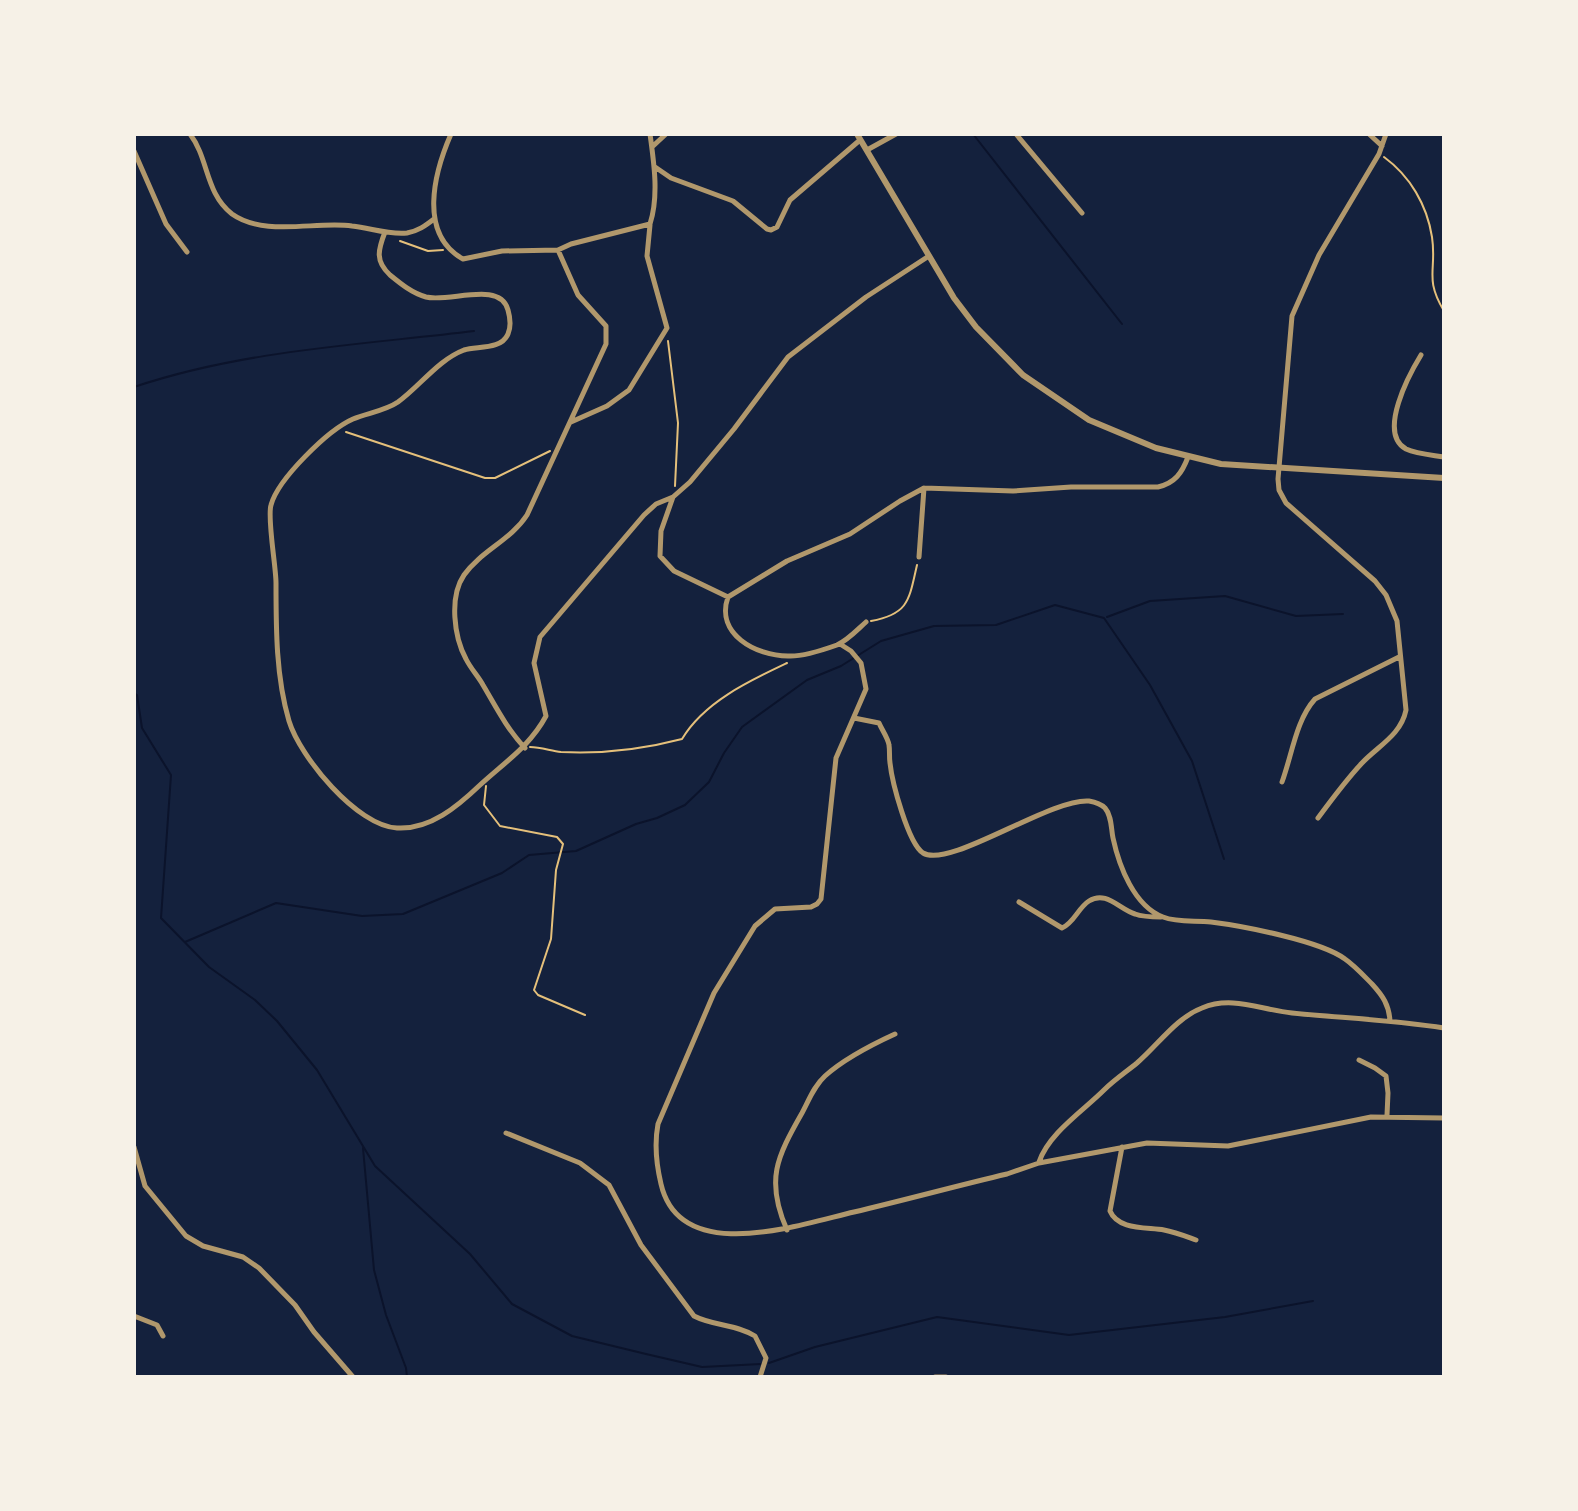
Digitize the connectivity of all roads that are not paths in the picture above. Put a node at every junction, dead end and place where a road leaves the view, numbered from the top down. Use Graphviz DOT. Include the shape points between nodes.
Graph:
graph roads {
  1 [pos="190,134"];
  2 [pos="451,134"];
  3 [pos="650,134"];
  4 [pos="666,134"];
  5 [pos="896,134"];
  6 [pos="1016,134"];
  7 [pos="1369,134"];
  8 [pos="1386,134"];
  9 [pos="858,137"];
  10 [pos="1382,146"];
  11 [pos="652,148"];
  12 [pos="867,150"];
  13 [pos="134,151"];
  14 [pos="654,167"];
  15 [pos="1082,213"];
  16 [pos="434,219"];
  17 [pos="650,224"];
  18 [pos="385,232"];
  19 [pos="558,250"];
  20 [pos="187,252"];
  21 [pos="929,256"];
  22 [pos="1421,355"];
  23 [pos="571,422"];
  24 [pos="1188,457"];
  25 [pos="1444,457"];
  26 [pos="1278,468"];
  27 [pos="1444,478"];
  28 [pos="924,488"];
  29 [pos="673,497"];
  30 [pos="919,557"];
  31 [pos="728,597"];
  32 [pos="866,622"];
  33 [pos="840,644"];
  34 [pos="1399,657"];
  35 [pos="854,718"];
  36 [pos="525,748"];
  37 [pos="1282,782"];
  38 [pos="1318,818"];
  39 [pos="1019,902"];
  40 [pos="1162,917"];
  41 [pos="1390,1021"];
  42 [pos="1444,1028"];
  43 [pos="895,1034"];
  44 [pos="1359,1060"];
  45 [pos="1387,1115"];
  46 [pos="1444,1118"];
  47 [pos="506,1133"];
  48 [pos="134,1147"];
  49 [pos="1122,1147"];
  50 [pos="1039,1163"];
  51 [pos="787,1230"];
  52 [pos="1196,1240"];
  53 [pos="134,1316"];
  54 [pos="163,1336"];
  55 [pos="353,1377"];
  56 [pos="760,1377"];
  57 [pos="935,1377"];
  58 [pos="946,1377"];
  1 -- 18 [label="street" via="207,181 240,219"];
  2 -- 16 [label="street" via="436,185"];
  3 -- 11 [label="street"];
  4 -- 11 [label="street"];
  5 -- 12 [label="street"];
  6 -- 15 [label="street"];
  7 -- 10 [label="street"];
  8 -- 10 [label="street"];
  9 -- 12 [label="street"];
  9 -- 14 [label="street" via="790,200 771,230 733,201"];
  10 -- 26 [label="street" via="1319,255 1292,316"];
  11 -- 14 [label="street"];
  12 -- 21 [label="street"];
  13 -- 20 [label="street" via="166,224"];
  14 -- 17 [label="street"];
  16 -- 18 [label="street" via="416,230"];
  16 -- 19 [label="street" via="444,245 463,259 502,251"];
  17 -- 19 [label="street"];
  17 -- 23 [label="street" via="647,256 667,328 629,390"];
  18 -- 36 [label="street" via="378,258 403,286 436,299 497,296 508,310 509,333 497,344 450,358 393,405 343,424 285,478 271,506 277,647 285,703 294,733 318,770 341,796 393,828 440,817"];
  19 -- 23 [label="street" via="578,295 607,331"];
  21 -- 24 [label="street" via="954,298 1023,375 1089,420"];
  21 -- 29 [label="street" via="788,357"];
  22 -- 25 [label="street" via="1400,395 1397,439 1408,450"];
  23 -- 36 [label="street" via="522,523 473,564 458,585 455,601 466,660"];
  24 -- 26 [label="street"];
  24 -- 28 [label="street" via="1177,478 1158,487"];
  26 -- 27 [label="street"];
  26 -- 34 [label="street" via="1286,503 1386,595 1397,621"];
  28 -- 30 [label="street"];
  28 -- 31 [label="street" via="850,534 787,561"];
  29 -- 31 [label="street" via="661,531 660,556 674,571"];
  29 -- 36 [label="street" via="644,515 540,637 534,663 546,716"];
  31 -- 33 [label="street" via="726,617 735,637 753,647 803,655"];
  32 -- 33 [label="street"];
  33 -- 35 [label="street" via="857,656 864,673 864,697"];
  34 -- 37 [label="street" via="1311,704"];
  34 -- 38 [label="street" via="1405,718"];
  35 -- 40 [label="street" via="879,723 910,834 924,854 975,844 1066,804 1098,803 1108,813 1117,855 1135,893"];
  35 -- 51 [label="street" via="836,758 821,899 811,907 775,909 755,926 714,993 656,1134 663,1193 678,1218 732,1234"];
  39 -- 40 [label="street" via="1060,928 1068,926 1087,901 1099,897 1133,914"];
  40 -- 41 [label="street" via="1215,922 1328,950 1378,991 1389,1006"];
  41 -- 42 [label="street"];
  41 -- 50 [label="street" via="1289,1013 1239,1003 1204,1007 1190,1013 1056,1136"];
  43 -- 51 [label="street" via="844,1062 815,1088 776,1165 775,1194"];
  44 -- 45 [label="street" via="1386,1076"];
  45 -- 46 [label="street"];
  45 -- 49 [label="street" via="1228,1146"];
  47 -- 56 [label="street" via="580,1163 609,1185 641,1245 694,1316 755,1336 766,1358"];
  48 -- 55 [label="street" via="145,1186 186,1236 259,1268"];
  49 -- 50 [label="street"];
  49 -- 52 [label="street" via="1113,1217 1123,1224"];
  50 -- 51 [label="street"];
  53 -- 54 [label="street" via="157,1325"];
  57 -- 58 [label="street"];
}
